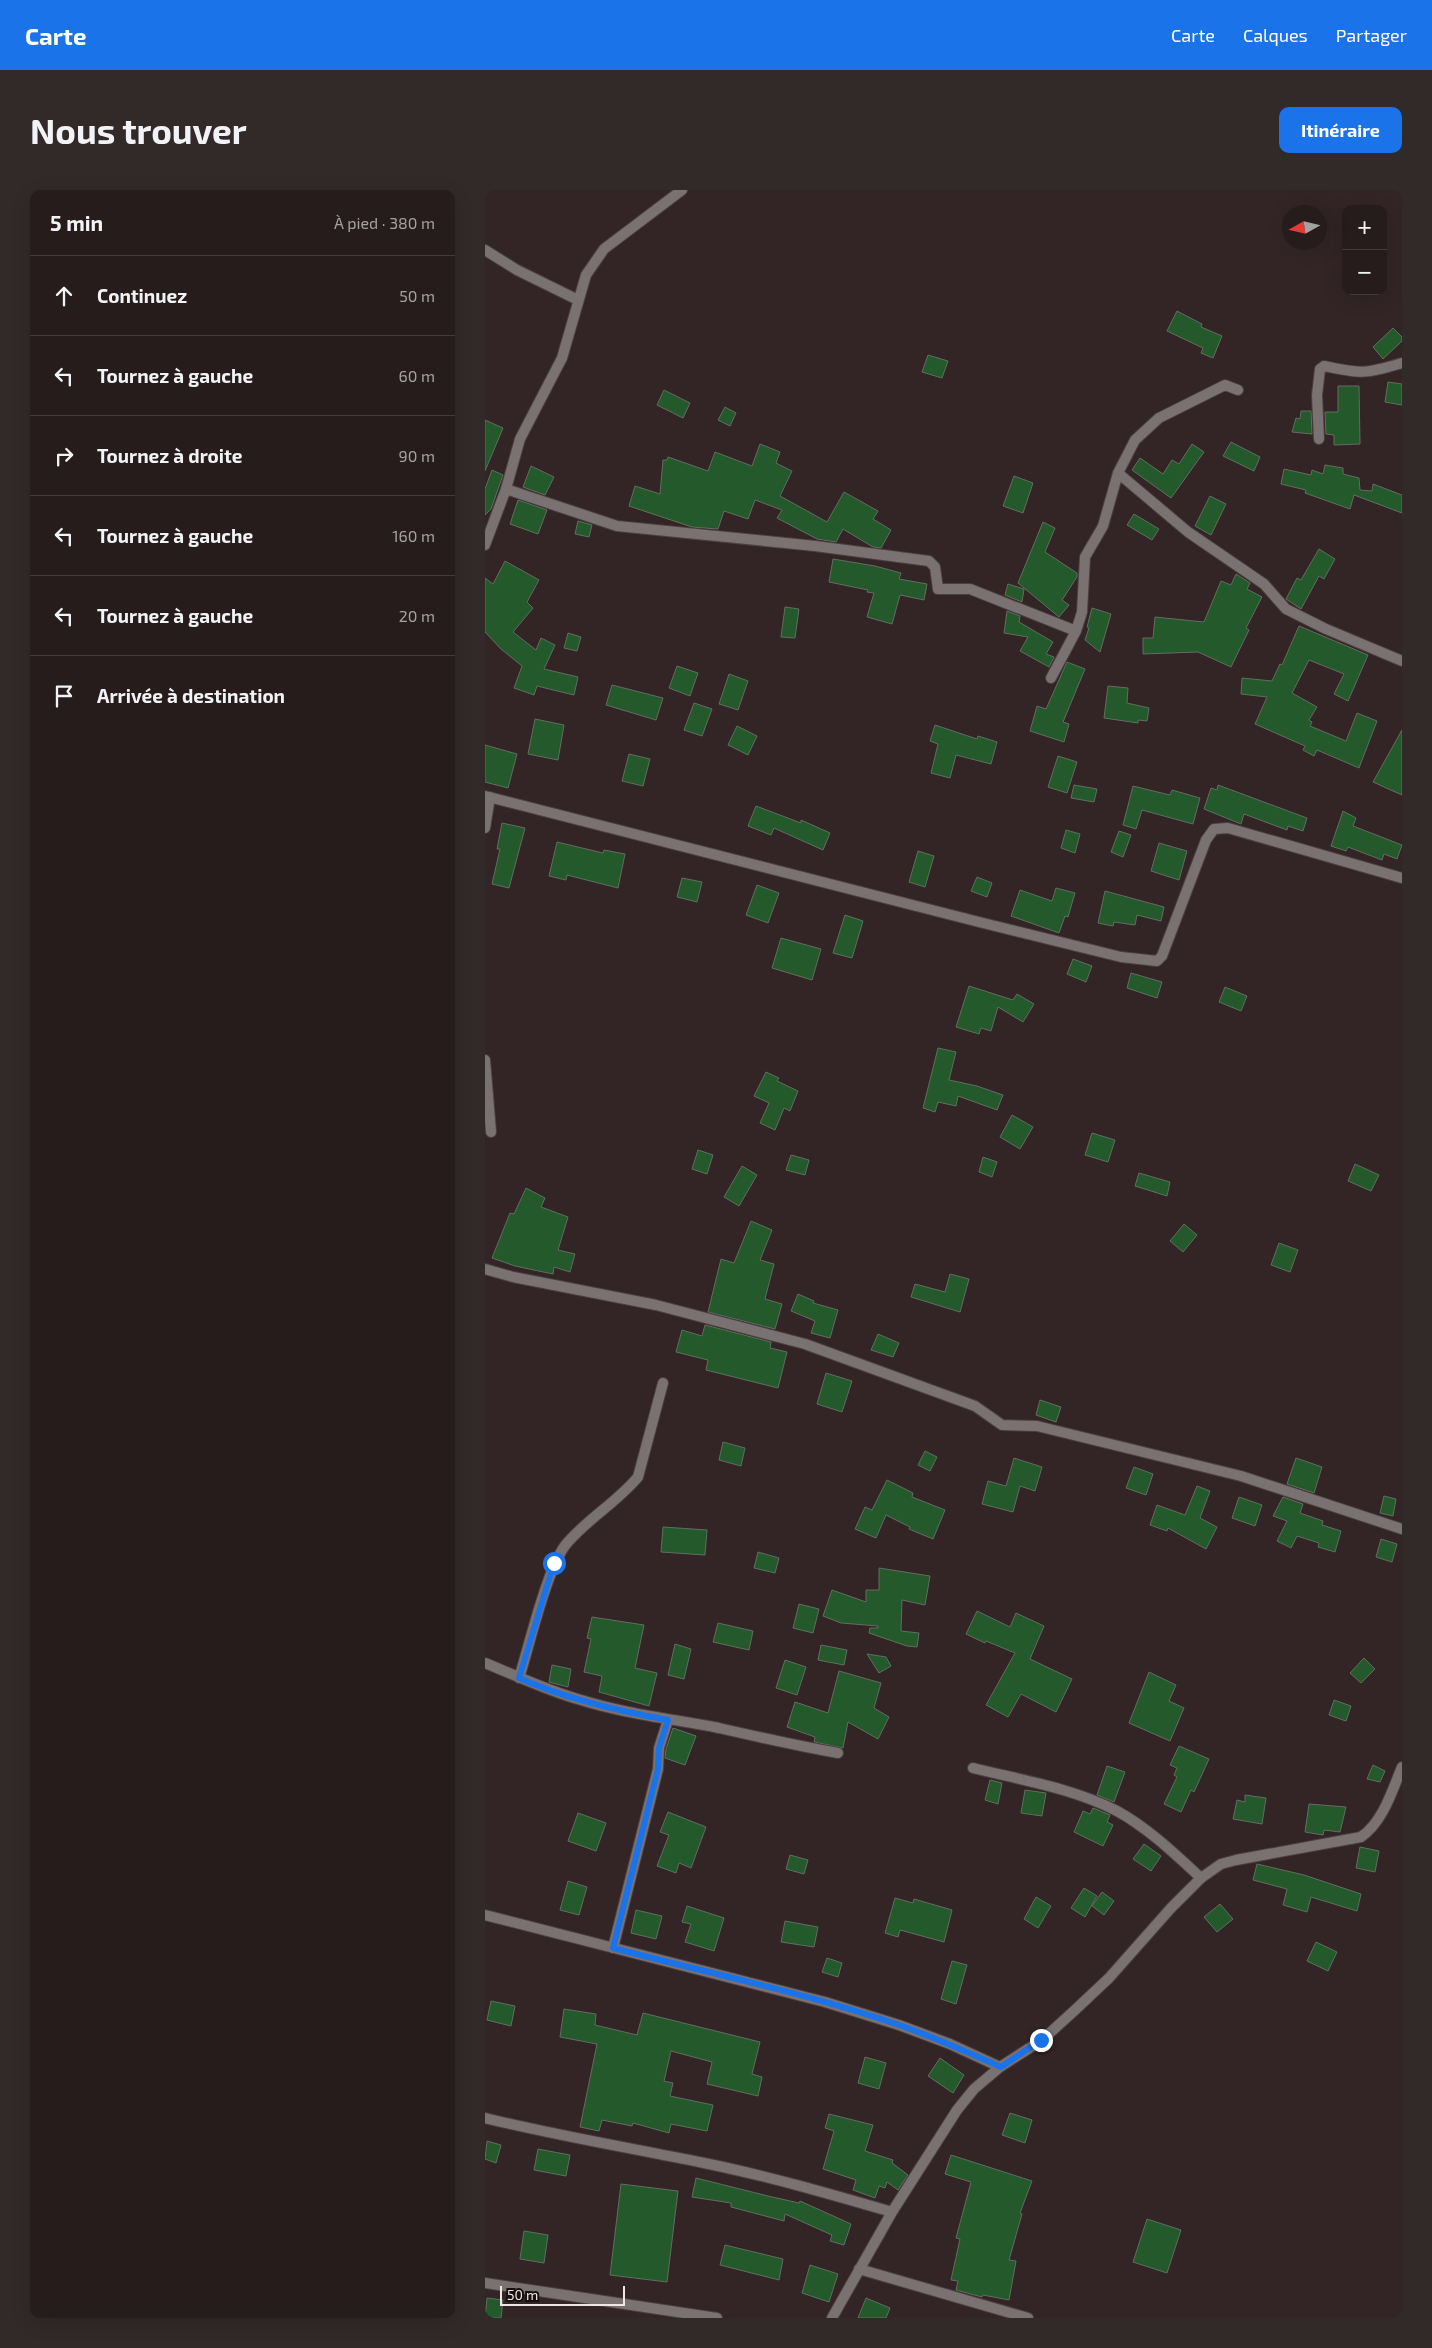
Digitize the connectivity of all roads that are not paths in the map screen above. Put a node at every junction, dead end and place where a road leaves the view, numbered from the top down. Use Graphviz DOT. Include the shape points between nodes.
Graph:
graph roads {
  1 [pos="682,190"];
  2 [pos="485,250"];
  3 [pos="578,300"];
  4 [pos="1402,363"];
  5 [pos="1238,390"];
  6 [pos="1319,440"];
  7 [pos="1118,472"];
  8 [pos="506,489"];
  9 [pos="486,541"];
  10 [pos="1075,631"];
  11 [pos="1402,661"];
  12 [pos="1051,678"];
  13 [pos="488,796"];
  14 [pos="485,828"];
  15 [pos="1402,878"];
  16 [pos="485,1060"];
  17 [pos="491,1132"];
  18 [pos="485,1269"];
  19 [pos="663,1383"];
  20 [pos="1402,1529"];
  21 [pos="485,1664"];
  22 [pos="519,1678"];
  23 [pos="668,1720"];
  24 [pos="838,1753"];
  25 [pos="1402,1767"];
  26 [pos="973,1768"];
  27 [pos="1201,1878"];
  28 [pos="485,1915"];
  29 [pos="613,1948"];
  30 [pos="1001,2067"];
  31 [pos="485,2118"];
  32 [pos="892,2212"];
  33 [pos="859,2269"];
  34 [pos="485,2283"];
  35 [pos="717,2318"];
  36 [pos="832,2318"];
  37 [pos="1028,2318"];
  1 -- 3 [label="street" via="604,249 586,275"];
  2 -- 3 [label="street"];
  3 -- 8 [label="street" via="562,358 520,439"];
  4 -- 6 [label="street" via="1358,373 1324,366 1320,369 1317,395"];
  5 -- 7 [label="street" via="1225,385 1159,418 1135,440"];
  7 -- 10 [label="street" via="1103,526 1085,558 1082,612"];
  7 -- 11 [label="street" via="1188,532 1263,584 1286,609"];
  8 -- 9 [label="street"];
  8 -- 10 [label="street" via="617,526 929,561 935,568 938,589 970,589"];
  10 -- 12 [label="street"];
  13 -- 14 [label="street"];
  13 -- 15 [label="street" via="979,922 1121,957 1157,961 1162,956 1206,840 1215,829 1227,828"];
  16 -- 17 [label="street"];
  18 -- 20 [label="street" via="656,1305 805,1344 975,1406 1002,1426 1037,1426 1241,1476"];
  19 -- 22 [label="street" via="638,1477 567,1542 554,1563"];
  21 -- 22 [label="street"];
  22 -- 23 [label="street" via="582,1701"];
  23 -- 24 [label="street"];
  23 -- 29 [label="street"];
  25 -- 27 [label="street" via="1377,1820 1361,1837 1236,1860 1221,1864"];
  26 -- 27 [label="street" via="1056,1788 1117,1811 1164,1844"];
  27 -- 30 [label="street" via="1109,1978 1041,2040"];
  28 -- 29 [label="street"];
  29 -- 30 [label="street" via="825,2002 899,2025"];
  30 -- 32 [label="street" via="973,2089 957,2110"];
  31 -- 32 [label="street" via="551,2134 706,2163"];
  32 -- 33 [label="street"];
  33 -- 36 [label="street"];
  33 -- 37 [label="street"];
  34 -- 35 [label="street"];
}
